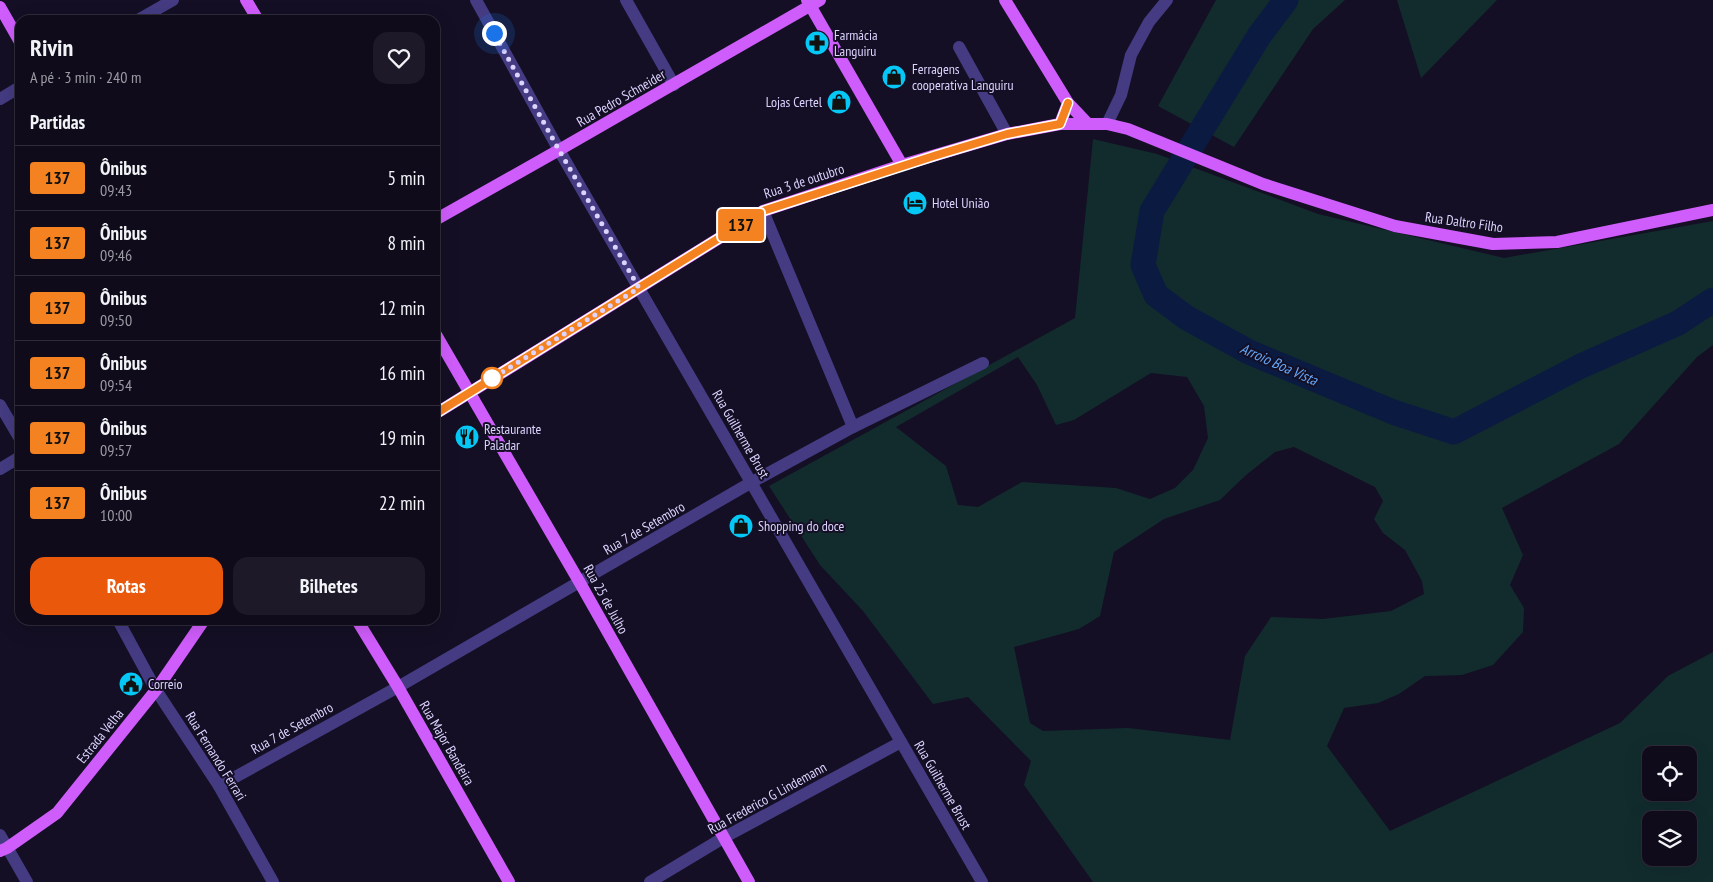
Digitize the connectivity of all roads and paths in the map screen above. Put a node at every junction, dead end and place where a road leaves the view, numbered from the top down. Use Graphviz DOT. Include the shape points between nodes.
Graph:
graph roads {
  1 [pos="173,0"];
  2 [pos="246,0"];
  3 [pos="476,0"];
  4 [pos="626,0"];
  5 [pos="1005,0"];
  6 [pos="1167,0"];
  7 [pos="813,2"];
  8 [pos="0,7"];
  9 [pos="147,15"];
  10 [pos="255,15"];
  11 [pos="15,33"];
  12 [pos="959,47"];
  13 [pos="674,85"];
  14 [pos="15,90"];
  15 [pos="0,99"];
  16 [pos="1068,103"];
  17 [pos="1087,123"];
  18 [pos="1060,124"];
  19 [pos="1107,124"];
  20 [pos="1007,134"];
  21 [pos="1148,138"];
  22 [pos="559,150"];
  23 [pos="902,165"];
  24 [pos="1713,210"];
  25 [pos="763,211"];
  26 [pos="440,217"];
  27 [pos="639,288"];
  28 [pos="440,342"];
  29 [pos="983,363"];
  30 [pos="469,392"];
  31 [pos="0,405"];
  32 [pos="440,411"];
  33 [pos="853,427"];
  34 [pos="15,430"];
  35 [pos="15,460"];
  36 [pos="0,469"];
  37 [pos="752,482"];
  38 [pos="580,583"];
  39 [pos="121,625"];
  40 [pos="201,625"];
  41 [pos="361,625"];
  42 [pos="398,687"];
  43 [pos="156,690"];
  44 [pos="901,742"];
  45 [pos="219,786"];
  46 [pos="0,835"];
  47 [pos="723,838"];
  48 [pos="4,849"];
  49 [pos="28,882"];
  50 [pos="273,882"];
  51 [pos="509,882"];
  52 [pos="650,882"];
  53 [pos="749,882"];
  54 [pos="982,882"];
  1 -- 9 [label="street"];
  2 -- 10 [label="main road"];
  3 -- 22 [label="street, Rua Guilherme Brust"];
  4 -- 13 [label="street"];
  5 -- 16 [label="main road"];
  6 -- 19 [label="street" via="1149,22 1131,55 1121,95"];
  7 -- 13 [label="main road, Rua Pedro Schneider"];
  7 -- 23 [label="main road"];
  8 -- 11 [label="main road"];
  12 -- 20 [label="street"];
  13 -- 22 [label="main road, Rua Pedro Schneider"];
  14 -- 15 [label="street"];
  16 -- 17 [label="main road"];
  16 -- 18 [label="main road"];
  17 -- 18 [label="main road, Rua 3 de outubro"];
  17 -- 19 [label="main road, Rua 3 de outubro"];
  18 -- 20 [label="main road, Rua 3 de outubro"];
  19 -- 21 [label="main road, Rua 3 de outubro"];
  20 -- 23 [label="main road, Rua 3 de outubro"];
  21 -- 24 [label="main road, Rua Daltro Filho" via="1263,184 1395,226 1493,244 1557,242"];
  22 -- 26 [label="main road, Rua Pedro Schneider"];
  22 -- 27 [label="street, Rua Guilherme Brust"];
  23 -- 25 [label="main road, Rua 3 de outubro"];
  25 -- 27 [label="main road, Rua 3 de outubro"];
  25 -- 33 [label="street"];
  27 -- 30 [label="main road, Rua 3 de outubro"];
  27 -- 37 [label="street, Rua Guilherme Brust"];
  28 -- 30 [label="main road, Rua 25 de Julho"];
  29 -- 33 [label="street, Rua 7 de Setembro"];
  30 -- 32 [label="main road, Rua 3 de outubro"];
  30 -- 38 [label="main road, Rua 25 de Julho"];
  31 -- 34 [label="street"];
  33 -- 37 [label="street, Rua 7 de Setembro"];
  35 -- 36 [label="street"];
  37 -- 38 [label="street, Rua 7 de Setembro"];
  37 -- 44 [label="street, Rua Guilherme Brust"];
  38 -- 42 [label="street, Rua 7 de Setembro"];
  38 -- 47 [label="main road, Rua 25 de Julho"];
  39 -- 43 [label="street, Rua Fernando Ferrari"];
  40 -- 43 [label="main road, Estrada Velha"];
  41 -- 42 [label="main road, Rua Major Bandeira"];
  42 -- 45 [label="street, Rua 7 de Setembro"];
  42 -- 51 [label="main road, Rua Major Bandeira"];
  43 -- 45 [label="street, Rua Fernando Ferrari"];
  43 -- 48 [label="main road, Estrada Velha" via="57,813"];
  44 -- 47 [label="street, Rua Frederico G Lindemann"];
  44 -- 54 [label="street, Rua Guilherme Brust"];
  45 -- 50 [label="street, Rua Fernando Ferrari"];
  46 -- 48 [label="street"];
  47 -- 52 [label="street, Rua Frederico G Lindemann"];
  47 -- 53 [label="main road, Rua 25 de Julho"];
  48 -- 49 [label="street"];
}
